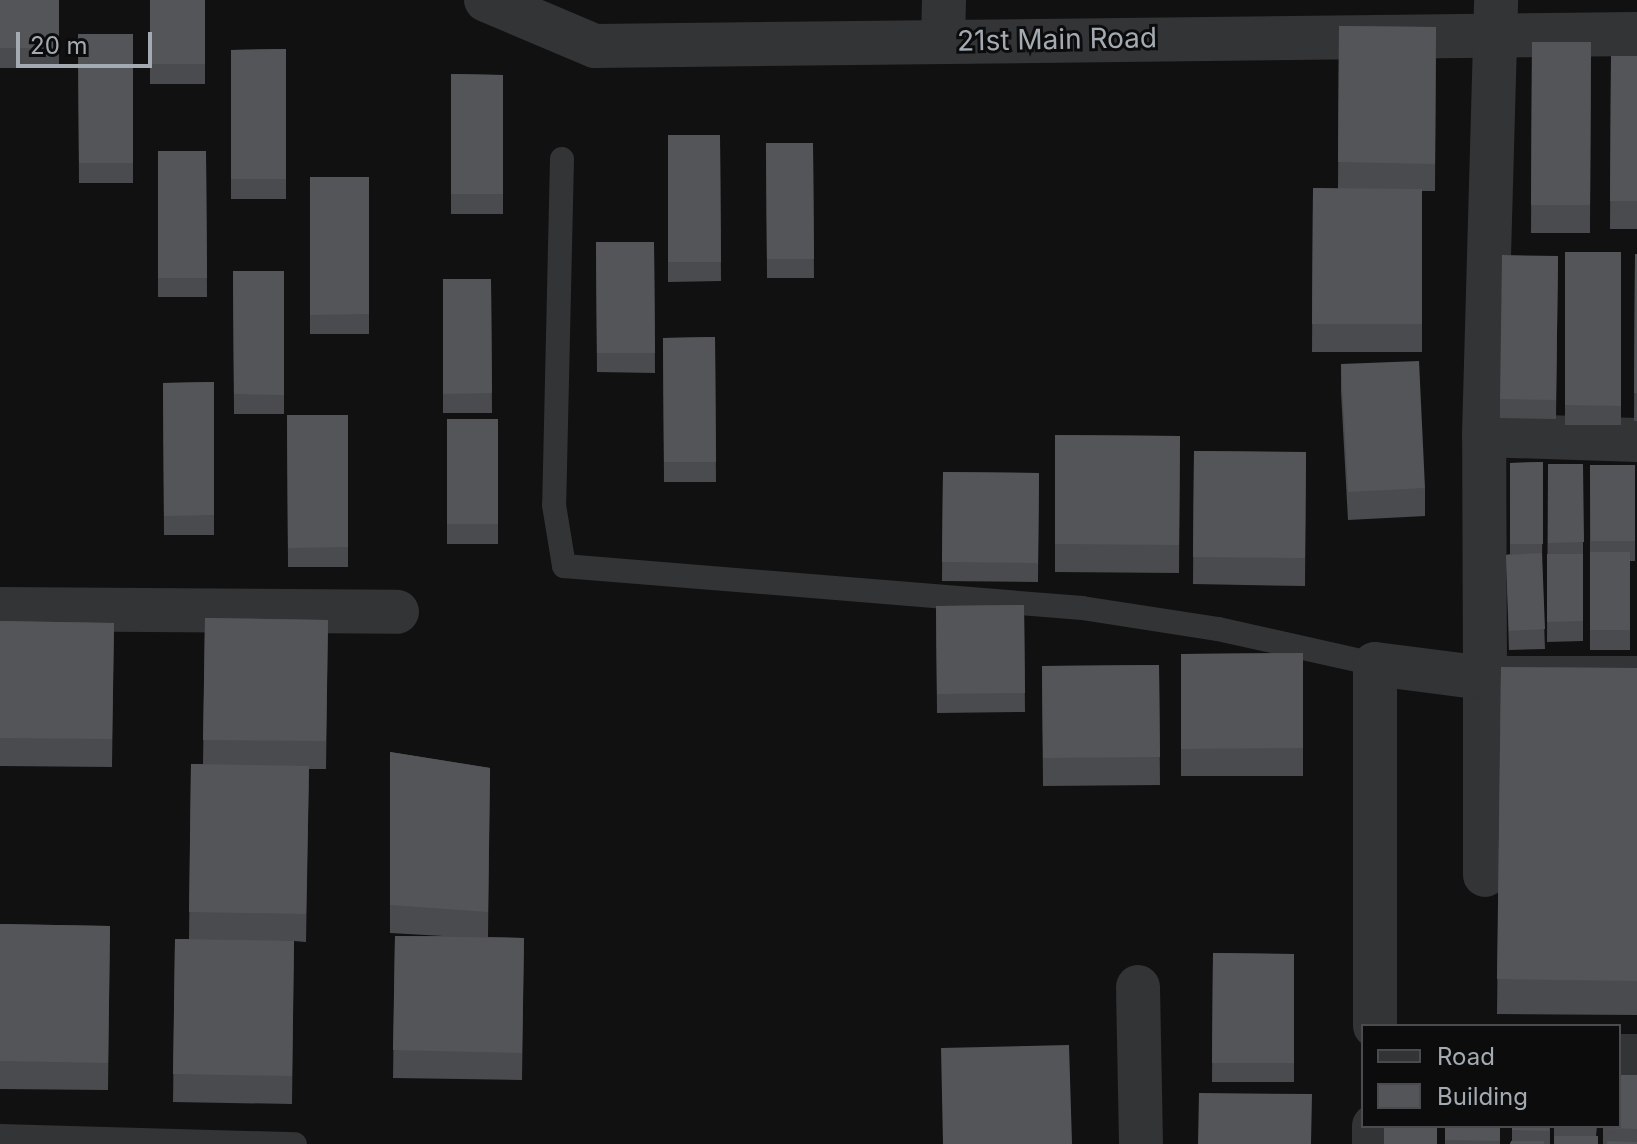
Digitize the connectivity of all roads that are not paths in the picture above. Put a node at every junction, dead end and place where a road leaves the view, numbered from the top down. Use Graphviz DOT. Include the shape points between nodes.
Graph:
graph roads {
  1 [pos="486,0"];
  2 [pos="545,12"];
  3 [pos="1495,16"];
  4 [pos="943,20"];
  5 [pos="1637,34"];
  6 [pos="562,159"];
  7 [pos="1484,435"];
  8 [pos="1637,440"];
  9 [pos="0,609"];
  10 [pos="397,612"];
  11 [pos="1375,664"];
  12 [pos="1485,678"];
  13 [pos="1637,678"];
  14 [pos="1485,875"];
  15 [pos="1138,987"];
  16 [pos="1375,1024"];
  17 [pos="0,1136"];
  18 [pos="295,1144"];
  19 [pos="1141,1144"];
  1 -- 2 [label="street, 21st Main Road"];
  2 -- 4 [label="street, 21st Main Road" via="595,46"];
  3 -- 4 [label="street, 21st Main Road"];
  3 -- 5 [label="street, 21st Main Road"];
  3 -- 7 [label="street"];
  6 -- 11 [label="lane" via="554,505 564,566 1082,608 1218,629"];
  7 -- 8 [label="street"];
  7 -- 12 [label="street"];
  9 -- 10 [label="street"];
  11 -- 12 [label="street"];
  11 -- 16 [label="street"];
  12 -- 13 [label="street"];
  12 -- 14 [label="street"];
  15 -- 19 [label="street"];
  17 -- 18 [label="lane"];
}
